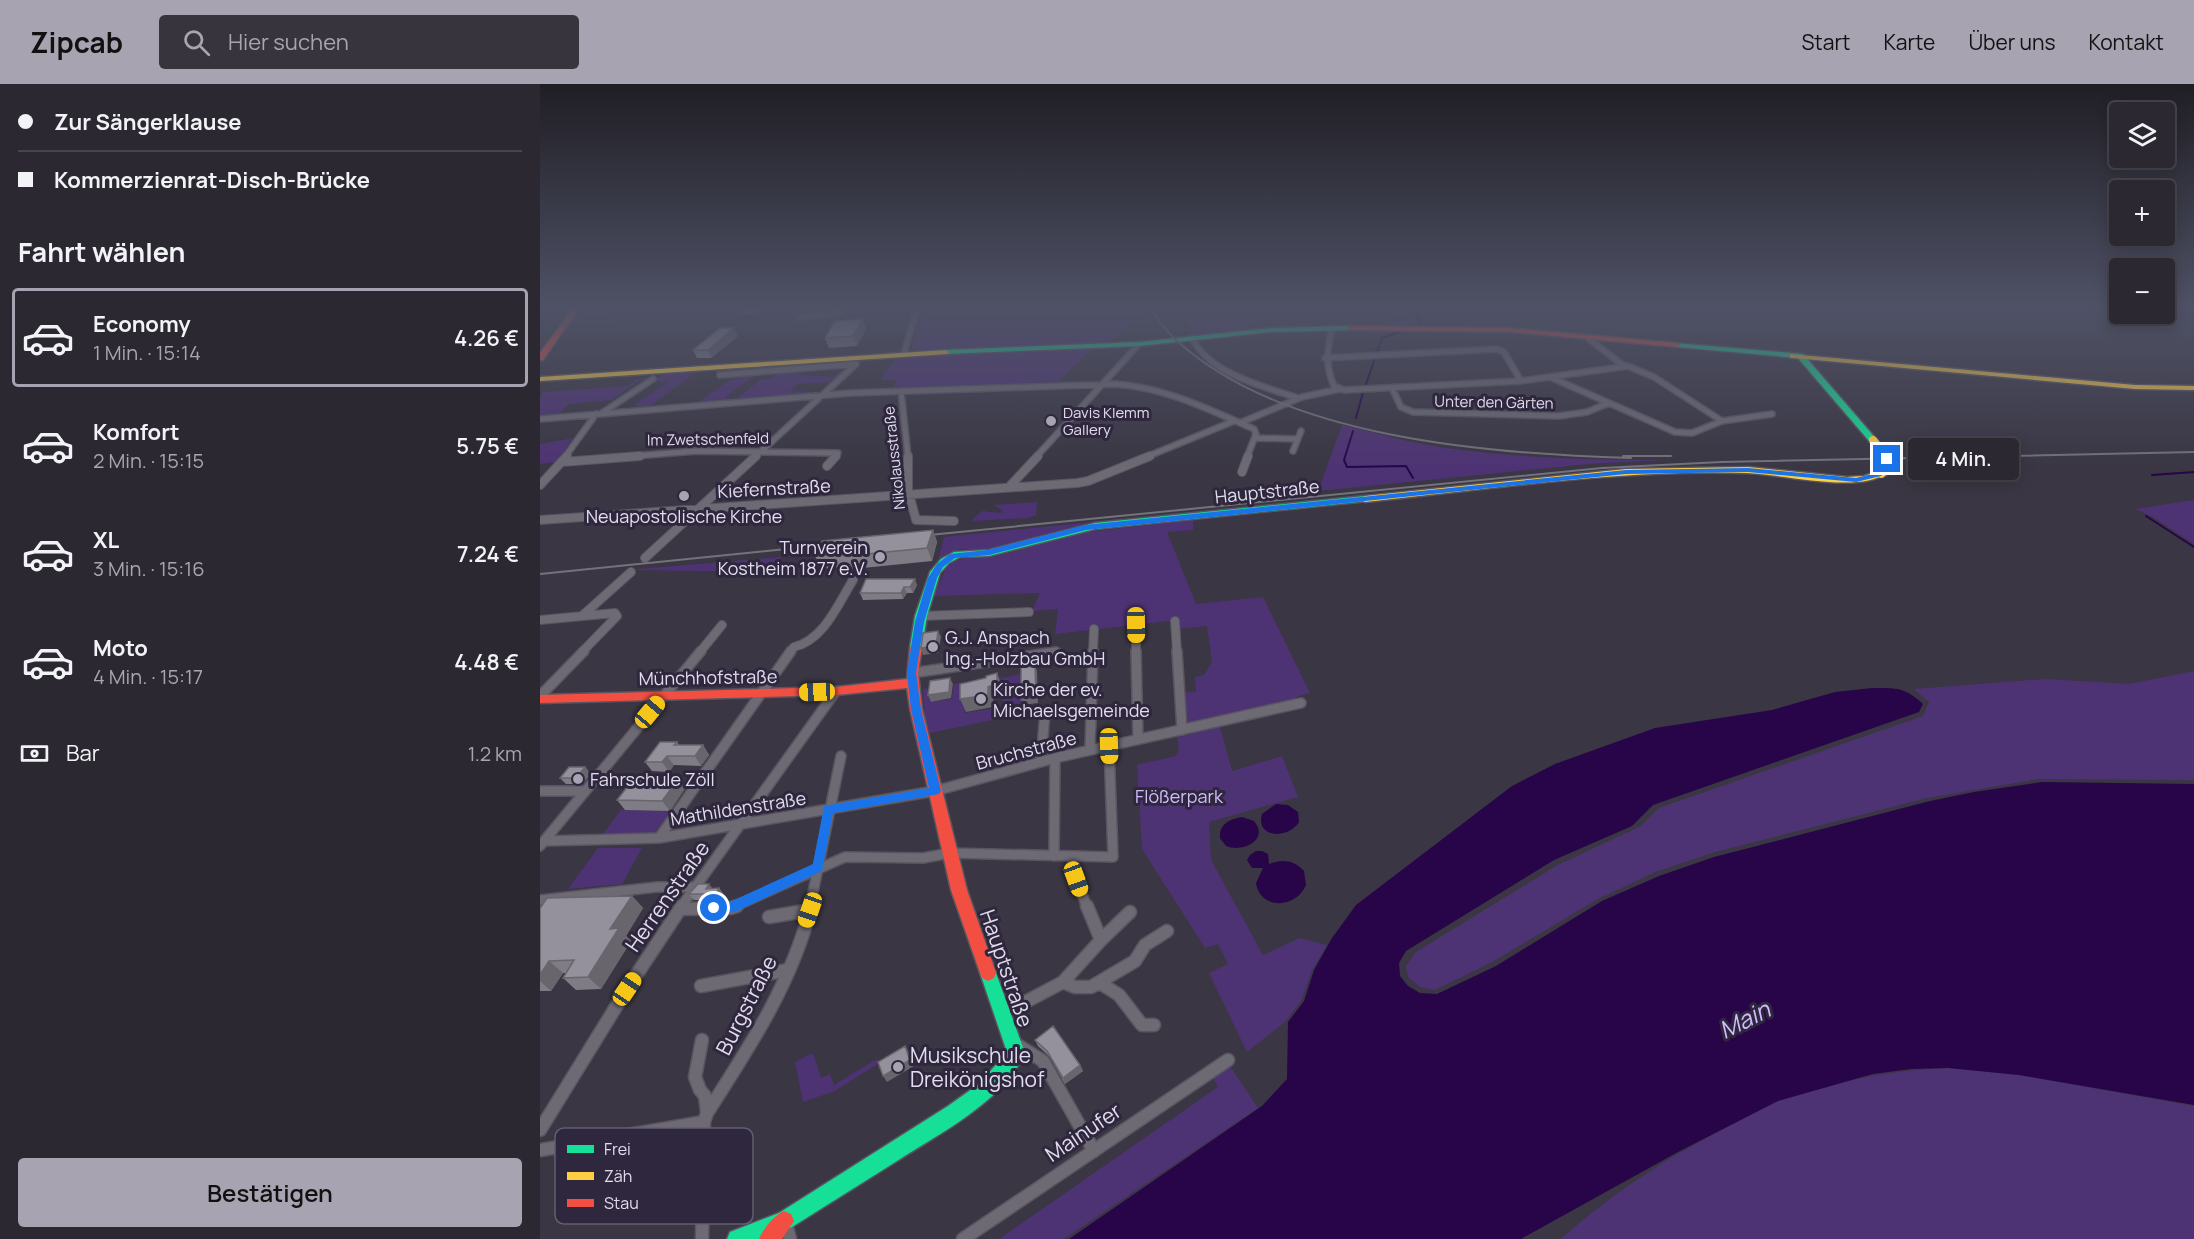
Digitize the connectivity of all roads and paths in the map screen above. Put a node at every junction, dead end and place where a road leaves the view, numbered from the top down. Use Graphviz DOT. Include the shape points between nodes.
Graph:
graph roads {
  1 [pos="806,361"];
  2 [pos="1124,361"];
  3 [pos="1215,361"];
  4 [pos="1326,361"];
  5 [pos="1509,361"];
  6 [pos="1617,361"];
  7 [pos="1808,361"];
  8 [pos="1857,361"];
  9 [pos="1624,366"];
  10 [pos="540,373"];
  11 [pos="621,374"];
  12 [pos="720,375"];
  13 [pos="1550,377"];
  14 [pos="540,379"];
  15 [pos="653,379"];
  16 [pos="1521,381"];
  17 [pos="1104,383"];
  18 [pos="1392,388"];
  19 [pos="2194,388"];
  20 [pos="1340,389"];
  21 [pos="901,391"];
  22 [pos="822,396"];
  23 [pos="1298,398"];
  24 [pos="1609,403"];
  25 [pos="599,413"];
  26 [pos="1772,414"];
  27 [pos="540,419"];
  28 [pos="1238,421"];
  29 [pos="1722,421"];
  30 [pos="1301,431"];
  31 [pos="1255,438"];
  32 [pos="1297,440"];
  33 [pos="762,451"];
  34 [pos="1293,451"];
  35 [pos="562,462"];
  36 [pos="827,466"];
  37 [pos="1242,472"];
  38 [pos="540,485"];
  39 [pos="1009,487"];
  40 [pos="909,495"];
  41 [pos="701,507"];
  42 [pos="540,520"];
  43 [pos="954,521"];
  44 [pos="645,558"];
  45 [pos="631,572"];
  46 [pos="853,580"];
  47 [pos="1029,612"];
  48 [pos="583,615"];
  49 [pos="921,616"];
  50 [pos="540,620"];
  51 [pos="1175,621"];
  52 [pos="723,625"];
  53 [pos="1136,625"];
  54 [pos="1094,629"];
  55 [pos="1056,652"];
  56 [pos="912,678"];
  57 [pos="836,691"];
  58 [pos="762,694"];
  59 [pos="663,696"];
  60 [pos="540,698"];
  61 [pos="1301,703"];
  62 [pos="1045,712"];
  63 [pos="1182,730"];
  64 [pos="1138,740"];
  65 [pos="1109,746"];
  66 [pos="1090,750"];
  67 [pos="841,756"];
  68 [pos="1055,758"];
  69 [pos="1041,762"];
  70 [pos="540,791"];
  71 [pos="584,791"];
  72 [pos="935,791"];
  73 [pos="828,809"];
  74 [pos="740,826"];
  75 [pos="659,838"];
  76 [pos="542,843"];
  77 [pos="950,853"];
  78 [pos="1054,856"];
  79 [pos="1071,856"];
  80 [pos="818,867"];
  81 [pos="697,887"];
  82 [pos="540,900"];
  83 [pos="680,909"];
  84 [pos="810,910"];
  85 [pos="1130,912"];
  86 [pos="769,917"];
  87 [pos="1167,932"];
  88 [pos="1101,940"];
  89 [pos="788,970"];
  90 [pos="1063,982"];
  91 [pos="1100,982"];
  92 [pos="701,986"];
  93 [pos="1003,1014"];
  94 [pos="1154,1025"];
  95 [pos="702,1040"];
  96 [pos="1013,1043"];
  97 [pos="1228,1060"];
  98 [pos="705,1117"];
  99 [pos="650,1128"];
  100 [pos="705,1128"];
  101 [pos="540,1130"];
  102 [pos="555,1147"];
  103 [pos="540,1150"];
  104 [pos="1094,1150"];
  105 [pos="785,1220"];
  106 [pos="702,1224"];
  107 [pos="702,1239"];
  108 [pos="737,1239"];
  109 [pos="769,1239"];
  110 [pos="789,1239"];
  111 [pos="963,1239"];
  1 -- 11 [label="street"];
  2 -- 17 [label="street"];
  3 -- 23 [label="street" via="1262,387"];
  4 -- 20 [label="street" via="1334,386"];
  5 -- 16 [label="street"];
  6 -- 9 [label="street"];
  7 -- 49 [label="street, Hauptstraße, bridge" via="1817,378 1887,459 1881,473 1847,480 1748,470 1626,472 1078,529 989,553 953,556 935,572"];
  8 -- 19 [label="street" via="2135,387"];
  9 -- 13 [label="street, Kiefernstraße"];
  9 -- 29 [label="street" via="1646,372"];
  10 -- 11 [label="street"];
  11 -- 14 [label="street"];
  12 -- 22 [label="street" via="856,364"];
  13 -- 16 [label="street, Kiefernstraße"];
  13 -- 24 [label="street"];
  15 -- 25 [label="street"];
  16 -- 18 [label="street, Kiefernstraße"];
  17 -- 21 [label="street"];
  17 -- 28 [label="street" via="1143,386 1174,394"];
  17 -- 39 [label="street"];
  18 -- 20 [label="street, Kiefernstraße"];
  18 -- 24 [label="street, Unter den Gärten" via="1399,406 1413,412 1559,416 1587,412"];
  20 -- 23 [label="street, Kiefernstraße"];
  21 -- 22 [label="street"];
  21 -- 40 [label="street, Nikolausstraße"];
  22 -- 25 [label="street"];
  22 -- 33 [label="street"];
  23 -- 28 [label="street, Kiefernstraße"];
  24 -- 29 [label="street" via="1675,432 1692,433"];
  25 -- 27 [label="street"];
  25 -- 35 [label="street"];
  26 -- 29 [label="street"];
  28 -- 31 [label="street" via="1254,429"];
  28 -- 39 [label="street, Kiefernstraße" via="1088,481"];
  30 -- 32 [label="street"];
  31 -- 32 [label="street"];
  31 -- 37 [label="street"];
  32 -- 34 [label="street"];
  33 -- 35 [label="street, Im Zwetschenfeld" via="661,453"];
  33 -- 36 [label="street, Im Zwetschenfeld" via="838,453"];
  33 -- 41 [label="street"];
  35 -- 38 [label="street"];
  39 -- 40 [label="street, Kiefernstraße"];
  40 -- 41 [label="street, Kiefernstraße"];
  40 -- 43 [label="street, Nikolausstraße" via="916,520"];
  41 -- 42 [label="street, Kiefernstraße"];
  41 -- 44 [label="street"];
  45 -- 48 [label="street"];
  46 -- 58 [label="street" via="813,640 794,647"];
  47 -- 49 [label="street"];
  48 -- 50 [label="street"];
  48 -- 60 [label="street" via="617,616"];
  49 -- 56 [label="street, Hauptstraße"];
  51 -- 63 [label="street"];
  52 -- 59 [label="street"];
  53 -- 64 [label="street"];
  54 -- 66 [label="street"];
  55 -- 56 [label="street"];
  56 -- 57 [label="street, Münchhofstraße"];
  56 -- 72 [label="street, Hauptstraße"];
  57 -- 58 [label="street, Münchhofstraße"];
  57 -- 74 [label="street, Herrenstraße"];
  58 -- 59 [label="street, Münchhofstraße"];
  58 -- 75 [label="street"];
  59 -- 60 [label="street, Münchhofstraße"];
  59 -- 71 [label="street"];
  61 -- 63 [label="street, Bruchstraße"];
  62 -- 69 [label="street"];
  63 -- 64 [label="street, Bruchstraße"];
  64 -- 65 [label="street, Bruchstraße"];
  65 -- 66 [label="street, Bruchstraße"];
  65 -- 79 [label="street" via="1113,857"];
  66 -- 68 [label="street, Bruchstraße"];
  67 -- 73 [label="street, Burgstraße"];
  68 -- 69 [label="street, Bruchstraße"];
  68 -- 78 [label="street"];
  69 -- 72 [label="street, Bruchstraße"];
  70 -- 71 [label="street"];
  71 -- 76 [label="street"];
  72 -- 73 [label="street, Mathildenstraße"];
  72 -- 77 [label="street, Hauptstraße"];
  73 -- 74 [label="street, Mathildenstraße"];
  73 -- 80 [label="street, Burgstraße"];
  74 -- 75 [label="street, Mathildenstraße"];
  74 -- 81 [label="street, Herrenstraße"];
  75 -- 76 [label="street, Mathildenstraße"];
  77 -- 78 [label="street"];
  77 -- 80 [label="street" via="923,858 844,857"];
  77 -- 93 [label="street, Hauptstraße" via="959,890"];
  78 -- 79 [label="street"];
  79 -- 88 [label="street" via="1076,879"];
  80 -- 83 [label="street" via="731,908"];
  80 -- 84 [label="street, Burgstraße"];
  81 -- 82 [label="street" via="657,887"];
  81 -- 83 [label="street, Herrenstraße"];
  83 -- 101 [label="street, Herrenstraße"];
  84 -- 86 [label="street"];
  84 -- 89 [label="street, Burgstraße"];
  85 -- 88 [label="street"];
  87 -- 91 [label="street" via="1145,945 1135,961"];
  88 -- 90 [label="street"];
  89 -- 92 [label="street"];
  89 -- 98 [label="street, Burgstraße" via="742,1060"];
  90 -- 91 [label="street" via="1091,987"];
  90 -- 93 [label="street"];
  91 -- 94 [label="street" via="1119,995 1142,1025"];
  93 -- 96 [label="street, Hauptstraße"];
  95 -- 98 [label="street, Burgstraße" via="694,1079 705,1096"];
  96 -- 104 [label="street" via="1043,1062"];
  96 -- 105 [label="street, Hauptstraße" via="1016,1053 1012,1061 970,1102"];
  97 -- 104 [label="street, Mainufer"];
  98 -- 99 [label="street"];
  98 -- 100 [label="street, Burgstraße"];
  102 -- 103 [label="street"];
  104 -- 111 [label="street, Mainufer"];
  105 -- 108 [label="street, Hauptstraße"];
  105 -- 109 [label="street, Hauptstraße"];
  105 -- 110 [label="street"];
  106 -- 107 [label="street, Burgstraße"];
}
